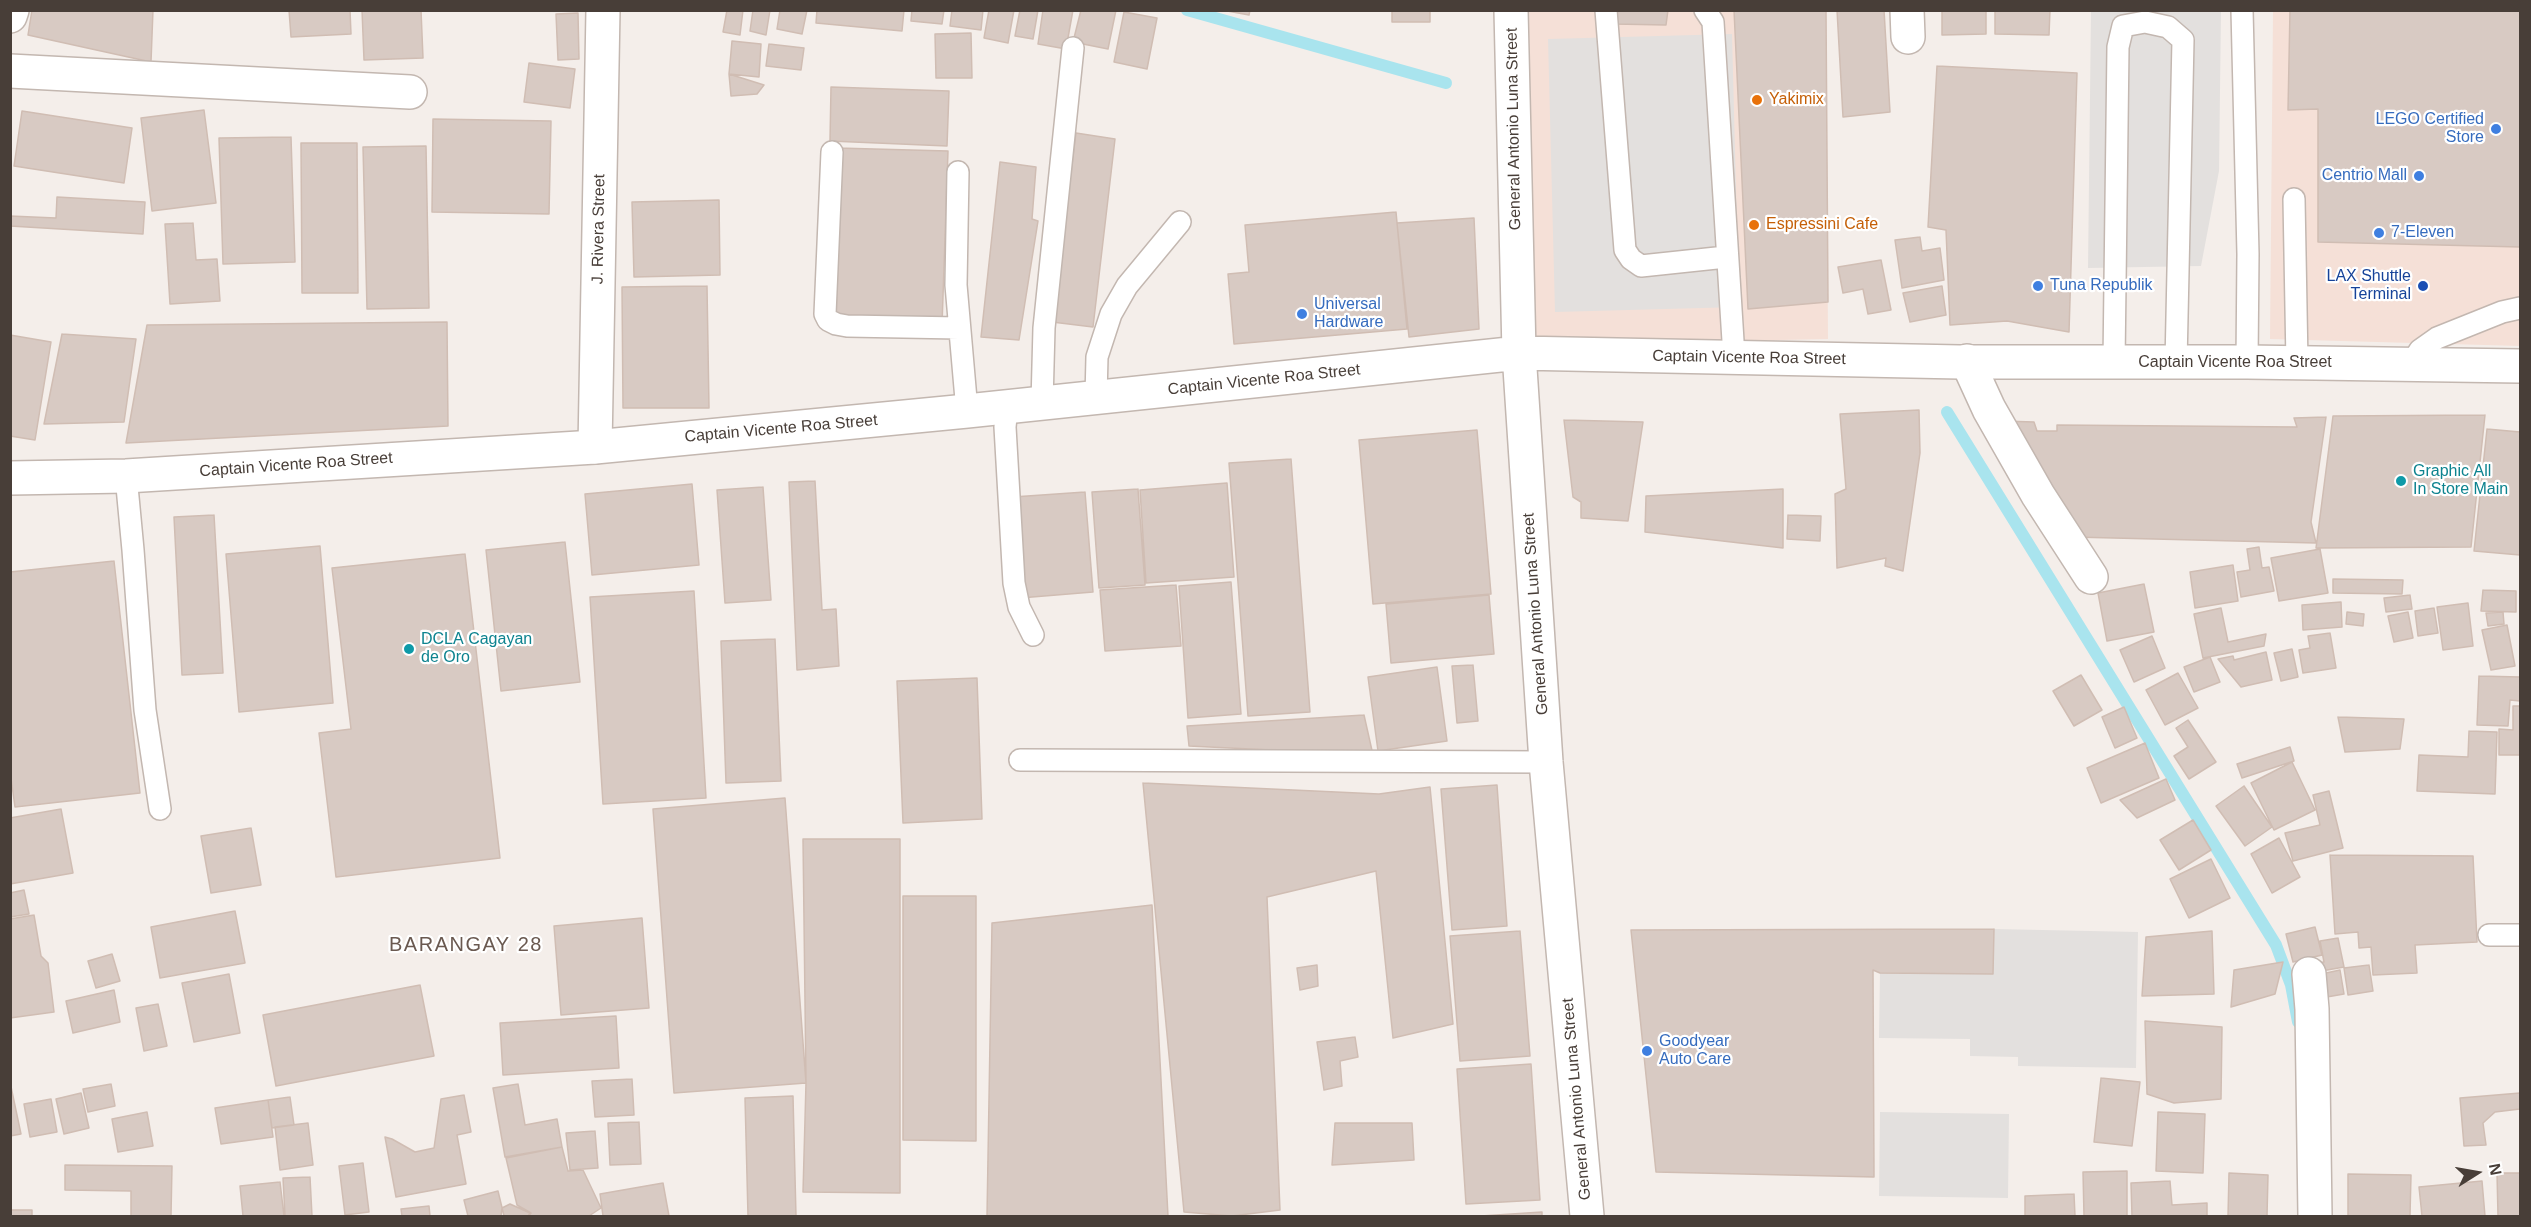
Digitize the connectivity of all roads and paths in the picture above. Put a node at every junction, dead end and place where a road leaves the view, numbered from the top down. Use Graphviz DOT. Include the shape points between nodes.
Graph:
graph roads {
  1 [pos="12,10"];
  2 [pos="603,10"];
  3 [pos="1522,10"];
  4 [pos="1606,10"];
  5 [pos="1705,10"];
  6 [pos="2242,10"];
  7 [pos="1511,11"];
  8 [pos="10,16"];
  9 [pos="1073,48"];
  10 [pos="10,71"];
  11 [pos="410,92"];
  12 [pos="832,152"];
  13 [pos="958,172"];
  14 [pos="2294,199"];
  15 [pos="1180,222"];
  16 [pos="1726,257"];
  17 [pos="2520,308"];
  18 [pos="959,327"];
  19 [pos="1519,353"];
  20 [pos="1734,357"];
  21 [pos="1966,362"];
  22 [pos="2114,362"];
  23 [pos="2247,362"];
  24 [pos="2176,363"];
  25 [pos="2297,363"];
  26 [pos="2411,364"];
  27 [pos="2520,366"];
  28 [pos="1096,398"];
  29 [pos="1042,403"];
  30 [pos="1007,407"];
  31 [pos="967,411"];
  32 [pos="595,447"];
  33 [pos="126,476"];
  34 [pos="10,478"];
  35 [pos="2091,577"];
  36 [pos="1033,635"];
  37 [pos="1020,760"];
  38 [pos="1546,762"];
  39 [pos="160,809"];
  40 [pos="2489,935"];
  41 [pos="2520,935"];
  42 [pos="2309,974"];
  43 [pos="1587,1216"];
  44 [pos="2315,1216"];
  1 -- 8 [label="street"];
  2 -- 32 [label="street, J. Rivera Street"];
  3 -- 7 [label="lane"];
  4 -- 16 [label="lane" via="1625,250 1641,266"];
  5 -- 16 [label="lane" via="1713,22"];
  6 -- 23 [label="lane"];
  7 -- 19 [label="street, General Antonio Luna Street"];
  9 -- 29 [label="lane" via="1044,328"];
  10 -- 11 [label="street"];
  12 -- 18 [label="lane" via="825,314 828,320 846,326"];
  13 -- 18 [label="lane"];
  14 -- 25 [label="lane"];
  15 -- 28 [label="lane" via="1127,286 1111,314 1097,357"];
  16 -- 20 [label="lane"];
  17 -- 26 [label="lane" via="2437,338 2420,350"];
  18 -- 31 [label="lane"];
  19 -- 20 [label="street, Captain Vicente Roa Street"];
  19 -- 28 [label="street, Captain Vicente Roa Street"];
  19 -- 38 [label="street, General Antonio Luna Street"];
  20 -- 21 [label="street, Captain Vicente Roa Street"];
  21 -- 22 [label="street, Captain Vicente Roa Street"];
  21 -- 35 [label="street" via="1994,419"];
  22 -- 24 [label="street, Captain Vicente Roa Street"];
  22 -- 24 [label="lane" via="2118,47 2123,26 2145,22 2168,27 2183,40"];
  23 -- 24 [label="street, Captain Vicente Roa Street"];
  23 -- 25 [label="street, Captain Vicente Roa Street"];
  25 -- 26 [label="street, Captain Vicente Roa Street"];
  26 -- 27 [label="street, Captain Vicente Roa Street"];
  28 -- 29 [label="street, Captain Vicente Roa Street"];
  29 -- 30 [label="street, Captain Vicente Roa Street"];
  30 -- 31 [label="street, Captain Vicente Roa Street"];
  30 -- 36 [label="lane" via="1014,583 1019,607"];
  31 -- 32 [label="street, Captain Vicente Roa Street"];
  32 -- 33 [label="street, Captain Vicente Roa Street"];
  33 -- 34 [label="street, Captain Vicente Roa Street"];
  33 -- 39 [label="lane" via="145,711"];
  37 -- 38 [label="lane"];
  38 -- 43 [label="street, General Antonio Luna Street"];
  40 -- 41 [label="lane"];
  42 -- 44 [label="street"];
}
